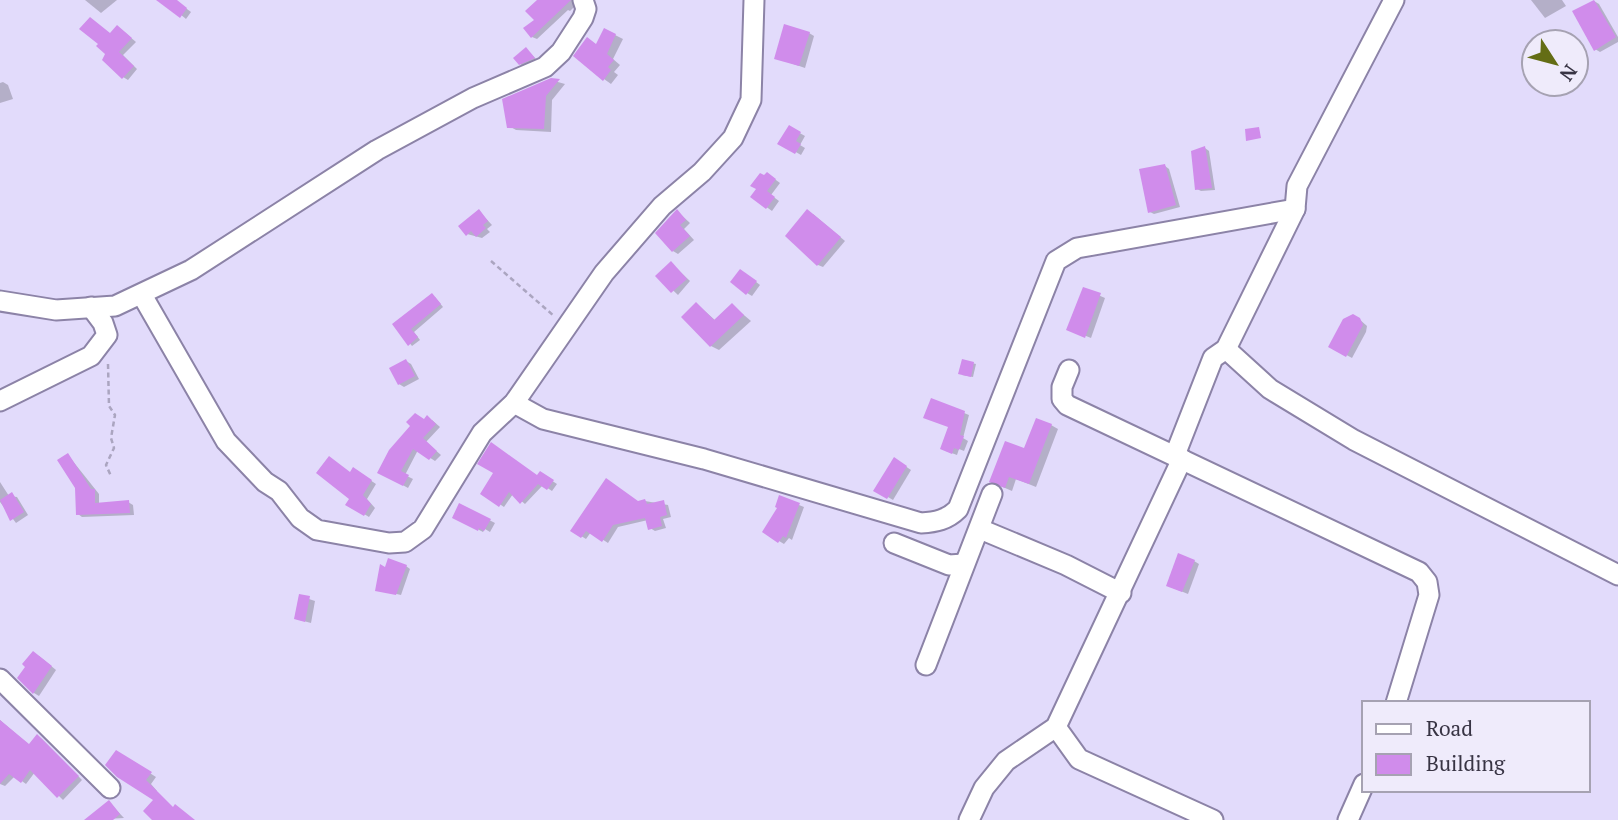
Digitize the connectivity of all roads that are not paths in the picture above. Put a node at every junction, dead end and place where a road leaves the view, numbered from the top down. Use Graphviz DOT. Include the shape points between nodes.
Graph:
graph roads {
  1 [pos="583,0"];
  2 [pos="754,0"];
  3 [pos="1394,0"];
  4 [pos="1295,209"];
  5 [pos="142,295"];
  6 [pos="0,301"];
  7 [pos="92,307"];
  8 [pos="1226,349"];
  9 [pos="1069,370"];
  10 [pos="0,401"];
  11 [pos="514,403"];
  12 [pos="1179,457"];
  13 [pos="992,494"];
  14 [pos="980,529"];
  15 [pos="894,543"];
  16 [pos="964,564"];
  17 [pos="1618,575"];
  18 [pos="1121,593"];
  19 [pos="926,665"];
  20 [pos="0,679"];
  21 [pos="1397,701"];
  22 [pos="1056,727"];
  23 [pos="110,788"];
  24 [pos="1362,788"];
  25 [pos="969,820"];
  26 [pos="1213,820"];
  27 [pos="1348,820"];
  1 -- 5 [label="street" via="583,18 545,67 473,98 377,150 191,270"];
  2 -- 11 [label="street" via="751,100 733,138 662,206 604,273"];
  3 -- 4 [label="street" via="1297,186"];
  4 -- 8 [label="street"];
  4 -- 11 [label="street" via="1077,248 1056,261 958,509 933,523 543,419"];
  5 -- 7 [label="street" via="115,306"];
  5 -- 11 [label="street" via="226,440 317,530 405,542 430,519 481,433"];
  6 -- 7 [label="street" via="56,310"];
  7 -- 10 [label="street" via="107,335 103,344 91,356"];
  8 -- 12 [label="street" via="1213,358"];
  8 -- 17 [label="street" via="1270,389 1354,440"];
  9 -- 12 [label="street" via="1062,387 1067,405"];
  12 -- 18 [label="street"];
  12 -- 21 [label="street" via="1419,572 1429,595"];
  13 -- 14 [label="street"];
  14 -- 16 [label="street"];
  14 -- 18 [label="street"];
  15 -- 16 [label="street" via="949,565"];
  16 -- 19 [label="street"];
  18 -- 22 [label="street"];
  20 -- 23 [label="street"];
  22 -- 25 [label="street" via="1006,761 984,788"];
  22 -- 26 [label="street" via="1079,759"];
  24 -- 27 [label="street"];
}
